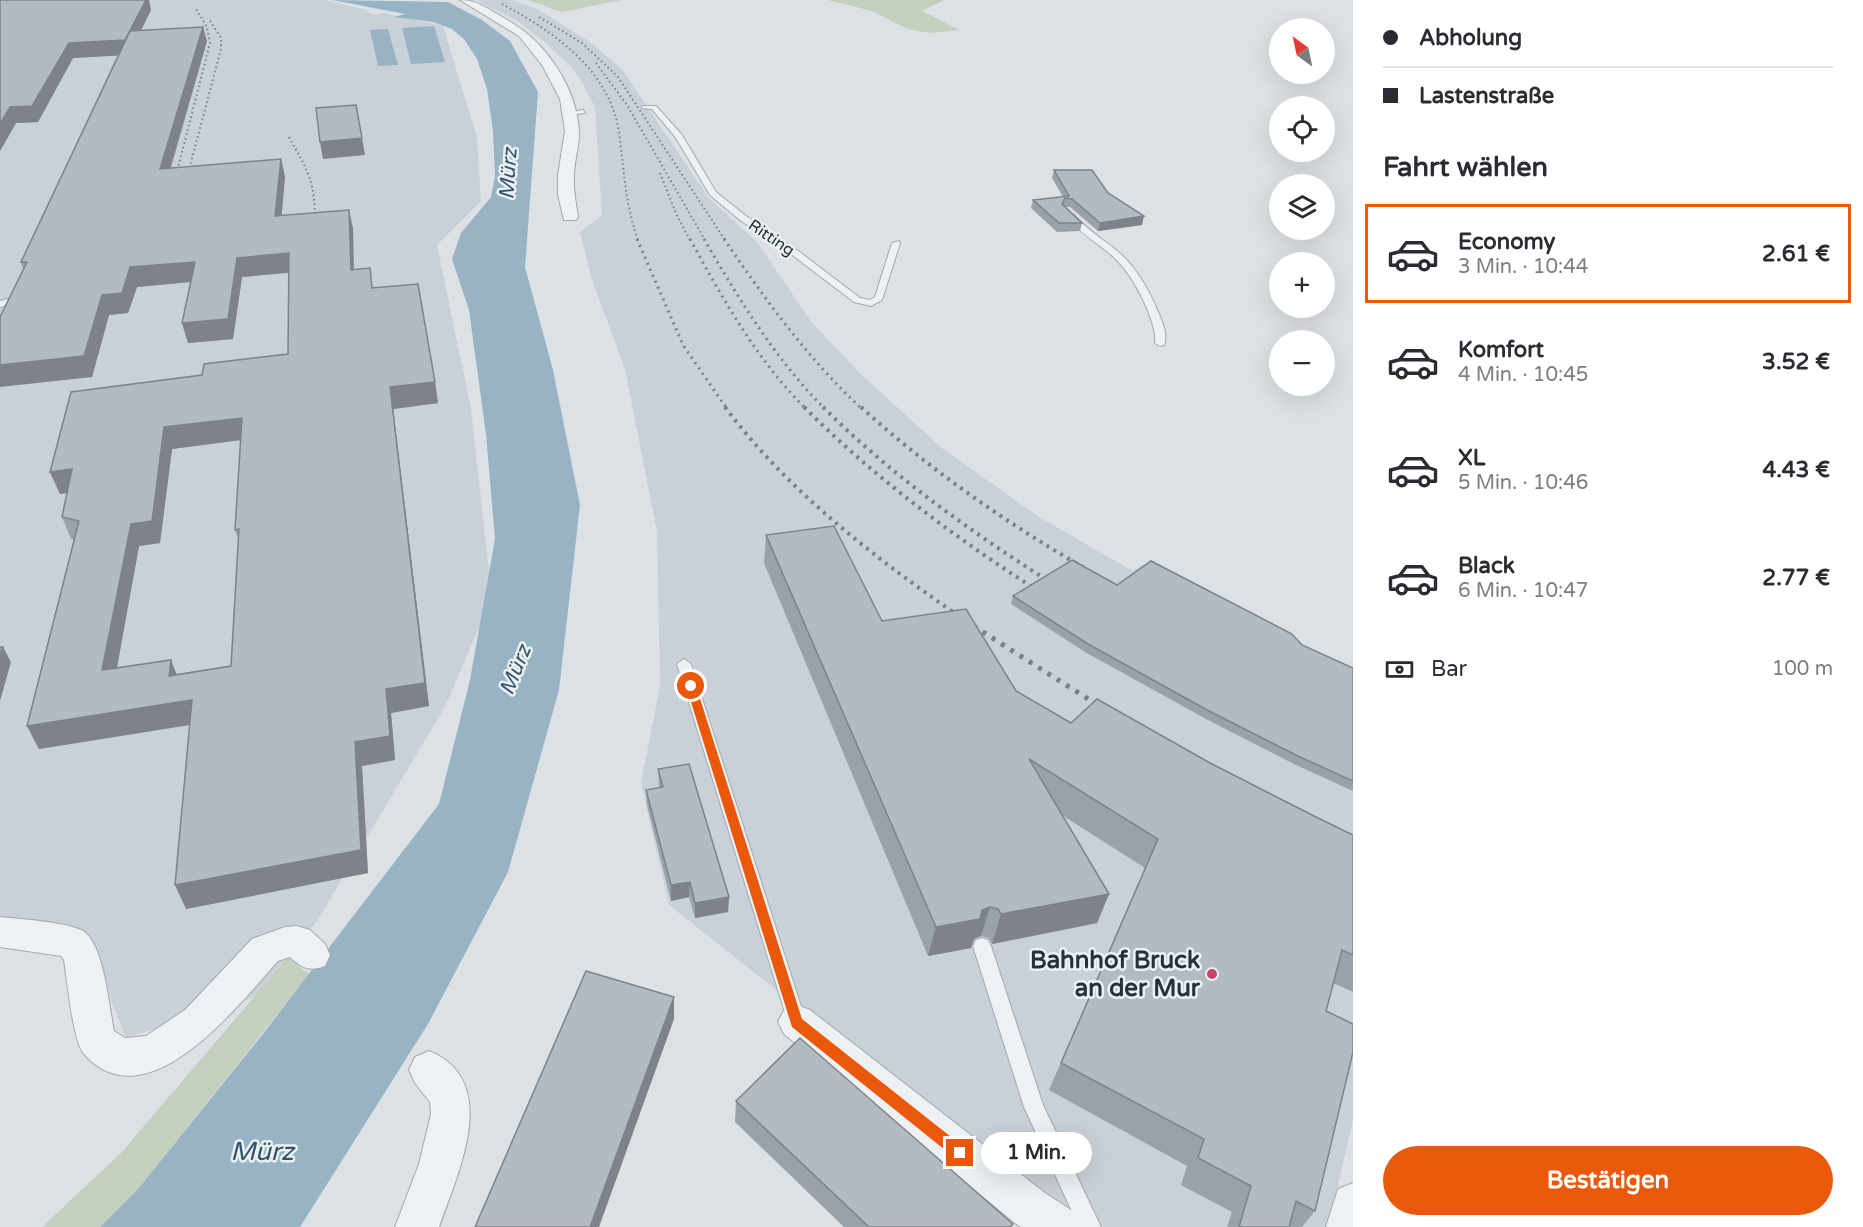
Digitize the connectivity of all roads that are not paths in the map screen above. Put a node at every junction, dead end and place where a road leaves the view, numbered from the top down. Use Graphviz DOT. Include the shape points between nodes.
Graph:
graph roads {
  1 [pos="465,0"];
  2 [pos="644,107"];
  3 [pos="1066,211"];
  4 [pos="570,217"];
  5 [pos="896,243"];
  6 [pos="20,299"];
  7 [pos="0,304"];
  8 [pos="1160,343"];
  9 [pos="684,664"];
  10 [pos="0,932"];
  11 [pos="982,945"];
  12 [pos="312,955"];
  13 [pos="797,1022"];
  14 [pos="429,1070"];
  15 [pos="1353,1204"];
  16 [pos="417,1227"];
  17 [pos="1059,1227"];
  18 [pos="1090,1227"];
  19 [pos="1348,1227"];
  1 -- 4 [label="street" via="523,34 548,64 576,112 566,175"];
  2 -- 5 [label="lane, Ritting" via="654,107 661,114 712,193 857,300 871,303 879,298"];
  3 -- 8 [label="lane" via="1115,253 1146,292"];
  6 -- 7 [label="lane"];
  9 -- 13 [label="lane"];
  10 -- 12 [label="street" via="71,942 77,947 98,1041 119,1057 153,1054 198,1022 266,950 297,941"];
  11 -- 18 [label="lane" via="1034,1107"];
  13 -- 17 [label="street"];
  14 -- 16 [label="street" via="450,1098 451,1114 449,1133"];
  15 -- 19 [label="street"];
}
